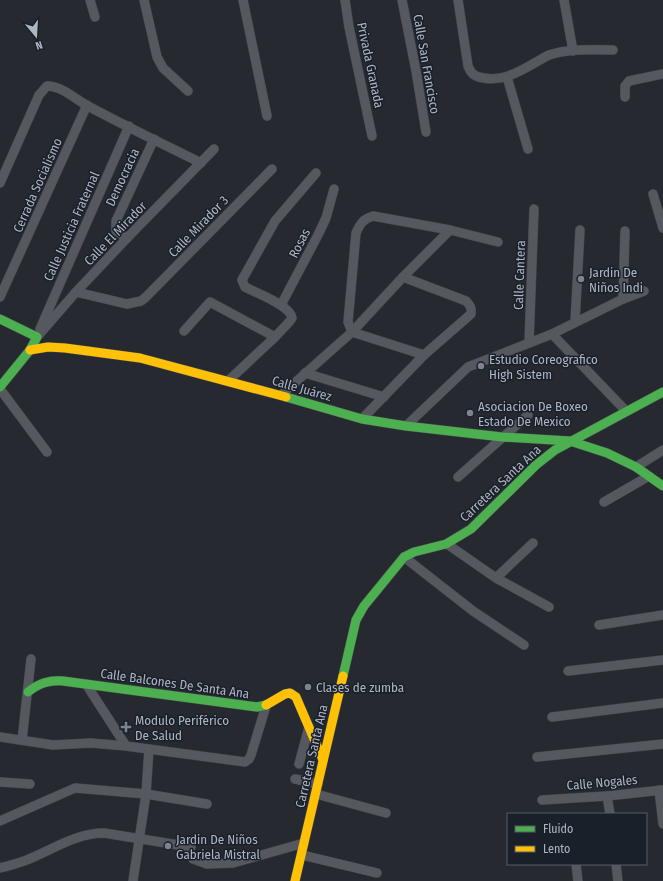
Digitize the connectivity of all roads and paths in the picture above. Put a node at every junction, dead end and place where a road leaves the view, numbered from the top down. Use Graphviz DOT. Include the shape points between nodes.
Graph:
graph roads {
  1 [pos="90,0"];
  2 [pos="144,0"];
  3 [pos="243,0"];
  4 [pos="345,0"];
  5 [pos="402,0"];
  6 [pos="458,0"];
  7 [pos="564,0"];
  8 [pos="95,17"];
  9 [pos="613,50"];
  10 [pos="573,51"];
  11 [pos="663,74"];
  12 [pos="507,76"];
  13 [pos="188,91"];
  14 [pos="625,96"];
  15 [pos="87,105"];
  16 [pos="267,116"];
  17 [pos="129,126"];
  18 [pos="426,132"];
  19 [pos="372,136"];
  20 [pos="154,139"];
  21 [pos="214,149"];
  22 [pos="528,149"];
  23 [pos="201,163"];
  24 [pos="272,168"];
  25 [pos="316,173"];
  26 [pos="0,183"];
  27 [pos="334,189"];
  28 [pos="653,194"];
  29 [pos="534,209"];
  30 [pos="663,228"];
  31 [pos="450,230"];
  32 [pos="580,230"];
  33 [pos="625,231"];
  34 [pos="127,238"];
  35 [pos="498,242"];
  36 [pos="403,277"];
  37 [pos="644,291"];
  38 [pos="76,292"];
  39 [pos="0,297"];
  40 [pos="623,299"];
  41 [pos="281,305"];
  42 [pos="0,319"];
  43 [pos="575,322"];
  44 [pos="184,331"];
  45 [pos="352,332"];
  46 [pos="552,334"];
  47 [pos="37,337"];
  48 [pos="275,337"];
  49 [pos="530,343"];
  50 [pos="30,350"];
  51 [pos="424,355"];
  52 [pos="305,374"];
  53 [pos="228,381"];
  54 [pos="1,384"];
  55 [pos="663,392"];
  56 [pos="281,395"];
  57 [pos="384,397"];
  58 [pos="626,411"];
  59 [pos="528,415"];
  60 [pos="362,419"];
  61 [pos="406,426"];
  62 [pos="502,437"];
  63 [pos="570,441"];
  64 [pos="663,450"];
  65 [pos="47,452"];
  66 [pos="636,467"];
  67 [pos="649,476"];
  68 [pos="458,477"];
  69 [pos="663,486"];
  70 [pos="604,502"];
  71 [pos="532,543"];
  72 [pos="447,544"];
  73 [pos="404,557"];
  74 [pos="496,578"];
  75 [pos="549,607"];
  76 [pos="663,615"];
  77 [pos="599,625"];
  78 [pos="524,645"];
  79 [pos="32,659"];
  80 [pos="663,660"];
  81 [pos="568,671"];
  82 [pos="86,684"];
  83 [pos="28,692"];
  84 [pos="663,703"];
  85 [pos="266,706"];
  86 [pos="552,717"];
  87 [pos="309,727"];
  88 [pos="0,737"];
  89 [pos="22,740"];
  90 [pos="663,744"];
  91 [pos="126,746"];
  92 [pos="150,749"];
  93 [pos="537,757"];
  94 [pos="322,760"];
  95 [pos="300,764"];
  96 [pos="295,779"];
  97 [pos="0,782"];
  98 [pos="30,784"];
  99 [pos="318,784"];
  100 [pos="661,790"];
  101 [pos="146,794"];
  102 [pos="316,794"];
  103 [pos="607,796"];
  104 [pos="542,800"];
  105 [pos="207,804"];
  106 [pos="386,813"];
  107 [pos="610,813"];
  108 [pos="0,821"];
  109 [pos="663,824"];
  110 [pos="139,839"];
  111 [pos="304,843"];
  112 [pos="191,847"];
  113 [pos="302,855"];
  114 [pos="193,859"];
  115 [pos="576,865"];
  116 [pos="616,865"];
  117 [pos="0,868"];
  118 [pos="376,873"];
  119 [pos="133,881"];
  120 [pos="295,881"];
  121 [pos="578,881"];
  122 [pos="618,881"];
  1 -- 8 [label="street"];
  2 -- 13 [label="street" via="157,57 163,68"];
  3 -- 16 [label="street"];
  4 -- 19 [label="street, Privada Granada"];
  5 -- 18 [label="street, Calle San Francisco"];
  6 -- 12 [label="street" via="468,66 473,75 491,80"];
  7 -- 10 [label="street"];
  9 -- 10 [label="street"];
  10 -- 12 [label="street" via="549,54"];
  11 -- 14 [label="street" via="628,81"];
  12 -- 22 [label="street"];
  15 -- 17 [label="street"];
  15 -- 26 [label="street" via="60,89 47,86 40,95"];
  15 -- 39 [label="street, Cerrada Socialismo"];
  17 -- 20 [label="street"];
  17 -- 47 [label="street, Calle Justicia Fraternal"];
  20 -- 23 [label="street"];
  20 -- 34 [label="street, Democracia" via="116,221 116,231"];
  21 -- 23 [label="street, Calle El Mirador"];
  23 -- 34 [label="street, Calle El Mirador"];
  24 -- 38 [label="street, Calle Mirador 3" via="141,301 127,304"];
  25 -- 41 [label="street" via="275,221 242,280 245,287"];
  27 -- 41 [label="street, Rosas" via="326,218"];
  28 -- 30 [label="street"];
  29 -- 49 [label="street, Calle Cantera"];
  31 -- 35 [label="street"];
  31 -- 36 [label="street"];
  31 -- 45 [label="street" via="373,216 361,223 356,233 348,322"];
  32 -- 43 [label="street"];
  33 -- 40 [label="street"];
  34 -- 38 [label="street, Calle El Mirador"];
  36 -- 45 [label="street"];
  36 -- 51 [label="street" via="466,301 472,310 471,314"];
  37 -- 40 [label="street"];
  38 -- 47 [label="street, Calle El Mirador"];
  40 -- 43 [label="street"];
  41 -- 48 [label="street" via="292,318"];
  42 -- 47 [label="street"];
  43 -- 46 [label="street"];
  44 -- 48 [label="street" via="210,302"];
  45 -- 51 [label="street"];
  45 -- 52 [label="street"];
  46 -- 49 [label="street"];
  46 -- 58 [label="street"];
  47 -- 50 [label="street"];
  48 -- 53 [label="street"];
  49 -- 61 [label="street" via="468,367"];
  50 -- 53 [label="street, Calle Juárez" via="48,347 104,352 140,358"];
  50 -- 54 [label="street"];
  51 -- 57 [label="street"];
  52 -- 56 [label="street"];
  52 -- 57 [label="street"];
  53 -- 56 [label="street, Calle Juárez"];
  54 -- 65 [label="street"];
  55 -- 58 [label="street, Carretera Santa Ana"];
  56 -- 60 [label="street, Calle Juárez"];
  57 -- 60 [label="street"];
  58 -- 63 [label="street, Carretera Santa Ana"];
  59 -- 62 [label="street"];
  60 -- 61 [label="street, Calle Juárez"];
  61 -- 62 [label="street, Calle Juárez"];
  62 -- 63 [label="street, Calle Juárez"];
  62 -- 68 [label="street"];
  63 -- 66 [label="street, Calle Juárez" via="607,453"];
  63 -- 72 [label="street, Carretera Santa Ana" via="536,465 471,530"];
  64 -- 66 [label="street"];
  66 -- 67 [label="street, Calle Juárez"];
  67 -- 69 [label="street, Calle Juárez"];
  67 -- 70 [label="street"];
  71 -- 74 [label="street"];
  72 -- 73 [label="street, Carretera Santa Ana"];
  72 -- 74 [label="street"];
  73 -- 78 [label="street" via="473,611"];
  73 -- 94 [label="street, Carretera Santa Ana" via="364,606 356,620"];
  74 -- 75 [label="street"];
  76 -- 77 [label="street"];
  79 -- 83 [label="street"];
  80 -- 81 [label="street"];
  82 -- 83 [label="street, Calle Balcones De Santa Ana" via="65,680 53,681 34,685"];
  82 -- 85 [label="street, Calle Balcones De Santa Ana" via="247,707"];
  82 -- 91 [label="street"];
  83 -- 89 [label="street"];
  84 -- 86 [label="street"];
  85 -- 87 [label="street, Calle Balcones De Santa Ana" via="285,694 293,694"];
  85 -- 92 [label="street" via="247,761"];
  87 -- 94 [label="street, Calle Balcones De Santa Ana"];
  87 -- 95 [label="street"];
  88 -- 89 [label="street"];
  89 -- 91 [label="street" via="53,745 91,743"];
  90 -- 93 [label="street"];
  91 -- 92 [label="street"];
  92 -- 101 [label="street"];
  94 -- 99 [label="street, Carretera Santa Ana"];
  96 -- 99 [label="street"];
  97 -- 98 [label="street"];
  99 -- 102 [label="street, Carretera Santa Ana"];
  100 -- 103 [label="street, Calle Nogales"];
  100 -- 109 [label="street"];
  101 -- 105 [label="street"];
  101 -- 108 [label="street" via="75,788"];
  101 -- 110 [label="street"];
  102 -- 106 [label="street"];
  102 -- 111 [label="street, Carretera Santa Ana"];
  103 -- 104 [label="street, Calle Nogales"];
  103 -- 107 [label="street"];
  110 -- 112 [label="street"];
  110 -- 117 [label="street" via="104,833 84,835 24,861"];
  110 -- 119 [label="street"];
  111 -- 113 [label="street, Carretera Santa Ana"];
  111 -- 114 [label="street" via="233,863 207,864"];
  113 -- 118 [label="street"];
  113 -- 120 [label="street, Carretera Santa Ana"];
  115 -- 121 [label="street"];
  116 -- 122 [label="street"];
}
